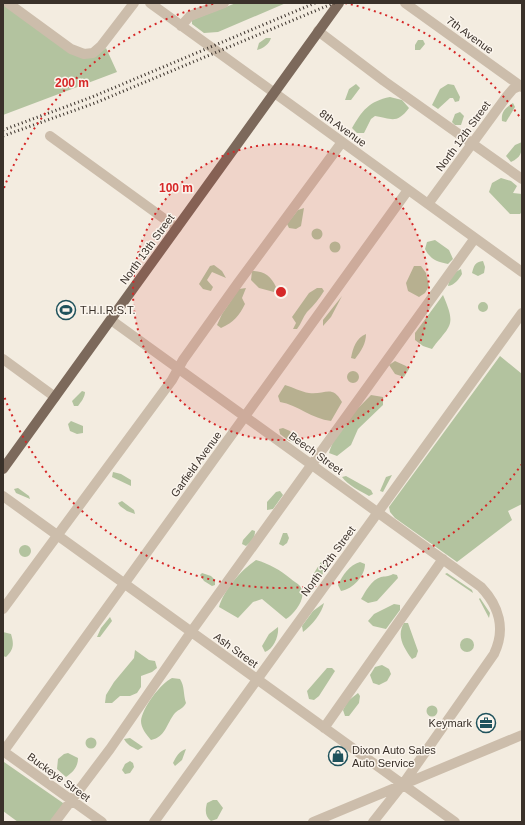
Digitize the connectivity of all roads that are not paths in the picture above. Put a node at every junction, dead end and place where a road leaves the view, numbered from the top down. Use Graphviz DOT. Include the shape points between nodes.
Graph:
graph roads {
  1 [pos="8,3"];
  2 [pos="134,3"];
  3 [pos="150,3"];
  4 [pos="224,3"];
  5 [pos="339,3"];
  6 [pos="405,3"];
  7 [pos="181,26"];
  8 [pos="318,31"];
  9 [pos="521,86"];
  10 [pos="274,93"];
  11 [pos="50,136"];
  12 [pos="342,142"];
  13 [pos="472,143"];
  14 [pos="522,179"];
  15 [pos="408,190"];
  16 [pos="428,204"];
  17 [pos="177,228"];
  18 [pos="475,238"];
  19 [pos="522,272"];
  20 [pos="522,313"];
  21 [pos="111,320"];
  22 [pos="3,359"];
  23 [pos="178,368"];
  24 [pos="55,397"];
  25 [pos="245,416"];
  26 [pos="311,464"];
  27 [pos="3,469"];
  28 [pos="3,496"];
  29 [pos="378,512"];
  30 [pos="57,536"];
  31 [pos="442,559"];
  32 [pos="124,584"];
  33 [pos="3,609"];
  34 [pos="190,632"];
  35 [pos="257,680"];
  36 [pos="324,728"];
  37 [pos="522,735"];
  38 [pos="3,751"];
  39 [pos="403,784"];
  40 [pos="71,800"];
  41 [pos="55,822"];
  42 [pos="102,822"];
  43 [pos="154,822"];
  44 [pos="313,822"];
  45 [pos="373,822"];
  46 [pos="455,822"];
  1 -- 2 [label="street" via="71,49 84,54 93,52 101,46"];
  3 -- 7 [label="street, 8th Avenue"];
  4 -- 7 [label="street" via="190,16"];
  5 -- 8 [label="main road, North 13th Street"];
  6 -- 9 [label="street, 7th Avenue"];
  7 -- 10 [label="street, 8th Avenue"];
  8 -- 10 [label="main road, North 13th Street"];
  8 -- 13 [label="street"];
  9 -- 13 [label="street, North 12th Street" via="513,89"];
  10 -- 12 [label="street, 8th Avenue"];
  10 -- 17 [label="main road, North 13th Street"];
  11 -- 17 [label="street"];
  12 -- 15 [label="street, 8th Avenue"];
  12 -- 23 [label="street"];
  13 -- 14 [label="street"];
  13 -- 16 [label="street, North 12th Street"];
  15 -- 16 [label="street, 8th Avenue"];
  15 -- 25 [label="street, Garfield Avenue"];
  16 -- 18 [label="street, 8th Avenue"];
  17 -- 21 [label="main road, North 13th Street"];
  18 -- 19 [label="street, 8th Avenue"];
  18 -- 26 [label="street"];
  20 -- 29 [label="street, North 12th Street"];
  21 -- 23 [label="street, Beech Street"];
  21 -- 24 [label="main road, North 13th Street"];
  22 -- 24 [label="street"];
  23 -- 25 [label="street, Beech Street"];
  23 -- 30 [label="street"];
  24 -- 27 [label="main road, North 13th Street"];
  25 -- 26 [label="street, Beech Street"];
  25 -- 32 [label="street, Garfield Avenue"];
  26 -- 29 [label="street, Beech Street"];
  26 -- 34 [label="street"];
  28 -- 30 [label="street, Ash Street"];
  29 -- 31 [label="street, Beech Street"];
  29 -- 35 [label="street, North 12th Street"];
  30 -- 32 [label="street, Ash Street"];
  30 -- 33 [label="street"];
  31 -- 36 [label="street"];
  31 -- 39 [label="street, Beech Street" via="488,594 498,613 501,637 494,654"];
  32 -- 34 [label="street, Ash Street"];
  32 -- 38 [label="street, Garfield Avenue"];
  34 -- 35 [label="street, Ash Street"];
  34 -- 40 [label="street" via="110,749"];
  35 -- 36 [label="street, Ash Street"];
  35 -- 43 [label="street, North 12th Street"];
  36 -- 39 [label="street, Ash Street"];
  37 -- 39 [label="street"];
  38 -- 40 [label="street, Buckeye Street"];
  39 -- 44 [label="street"];
  39 -- 45 [label="street"];
  39 -- 46 [label="street, Ash Street"];
  40 -- 41 [label="street"];
  40 -- 42 [label="street, Buckeye Street"];
}
